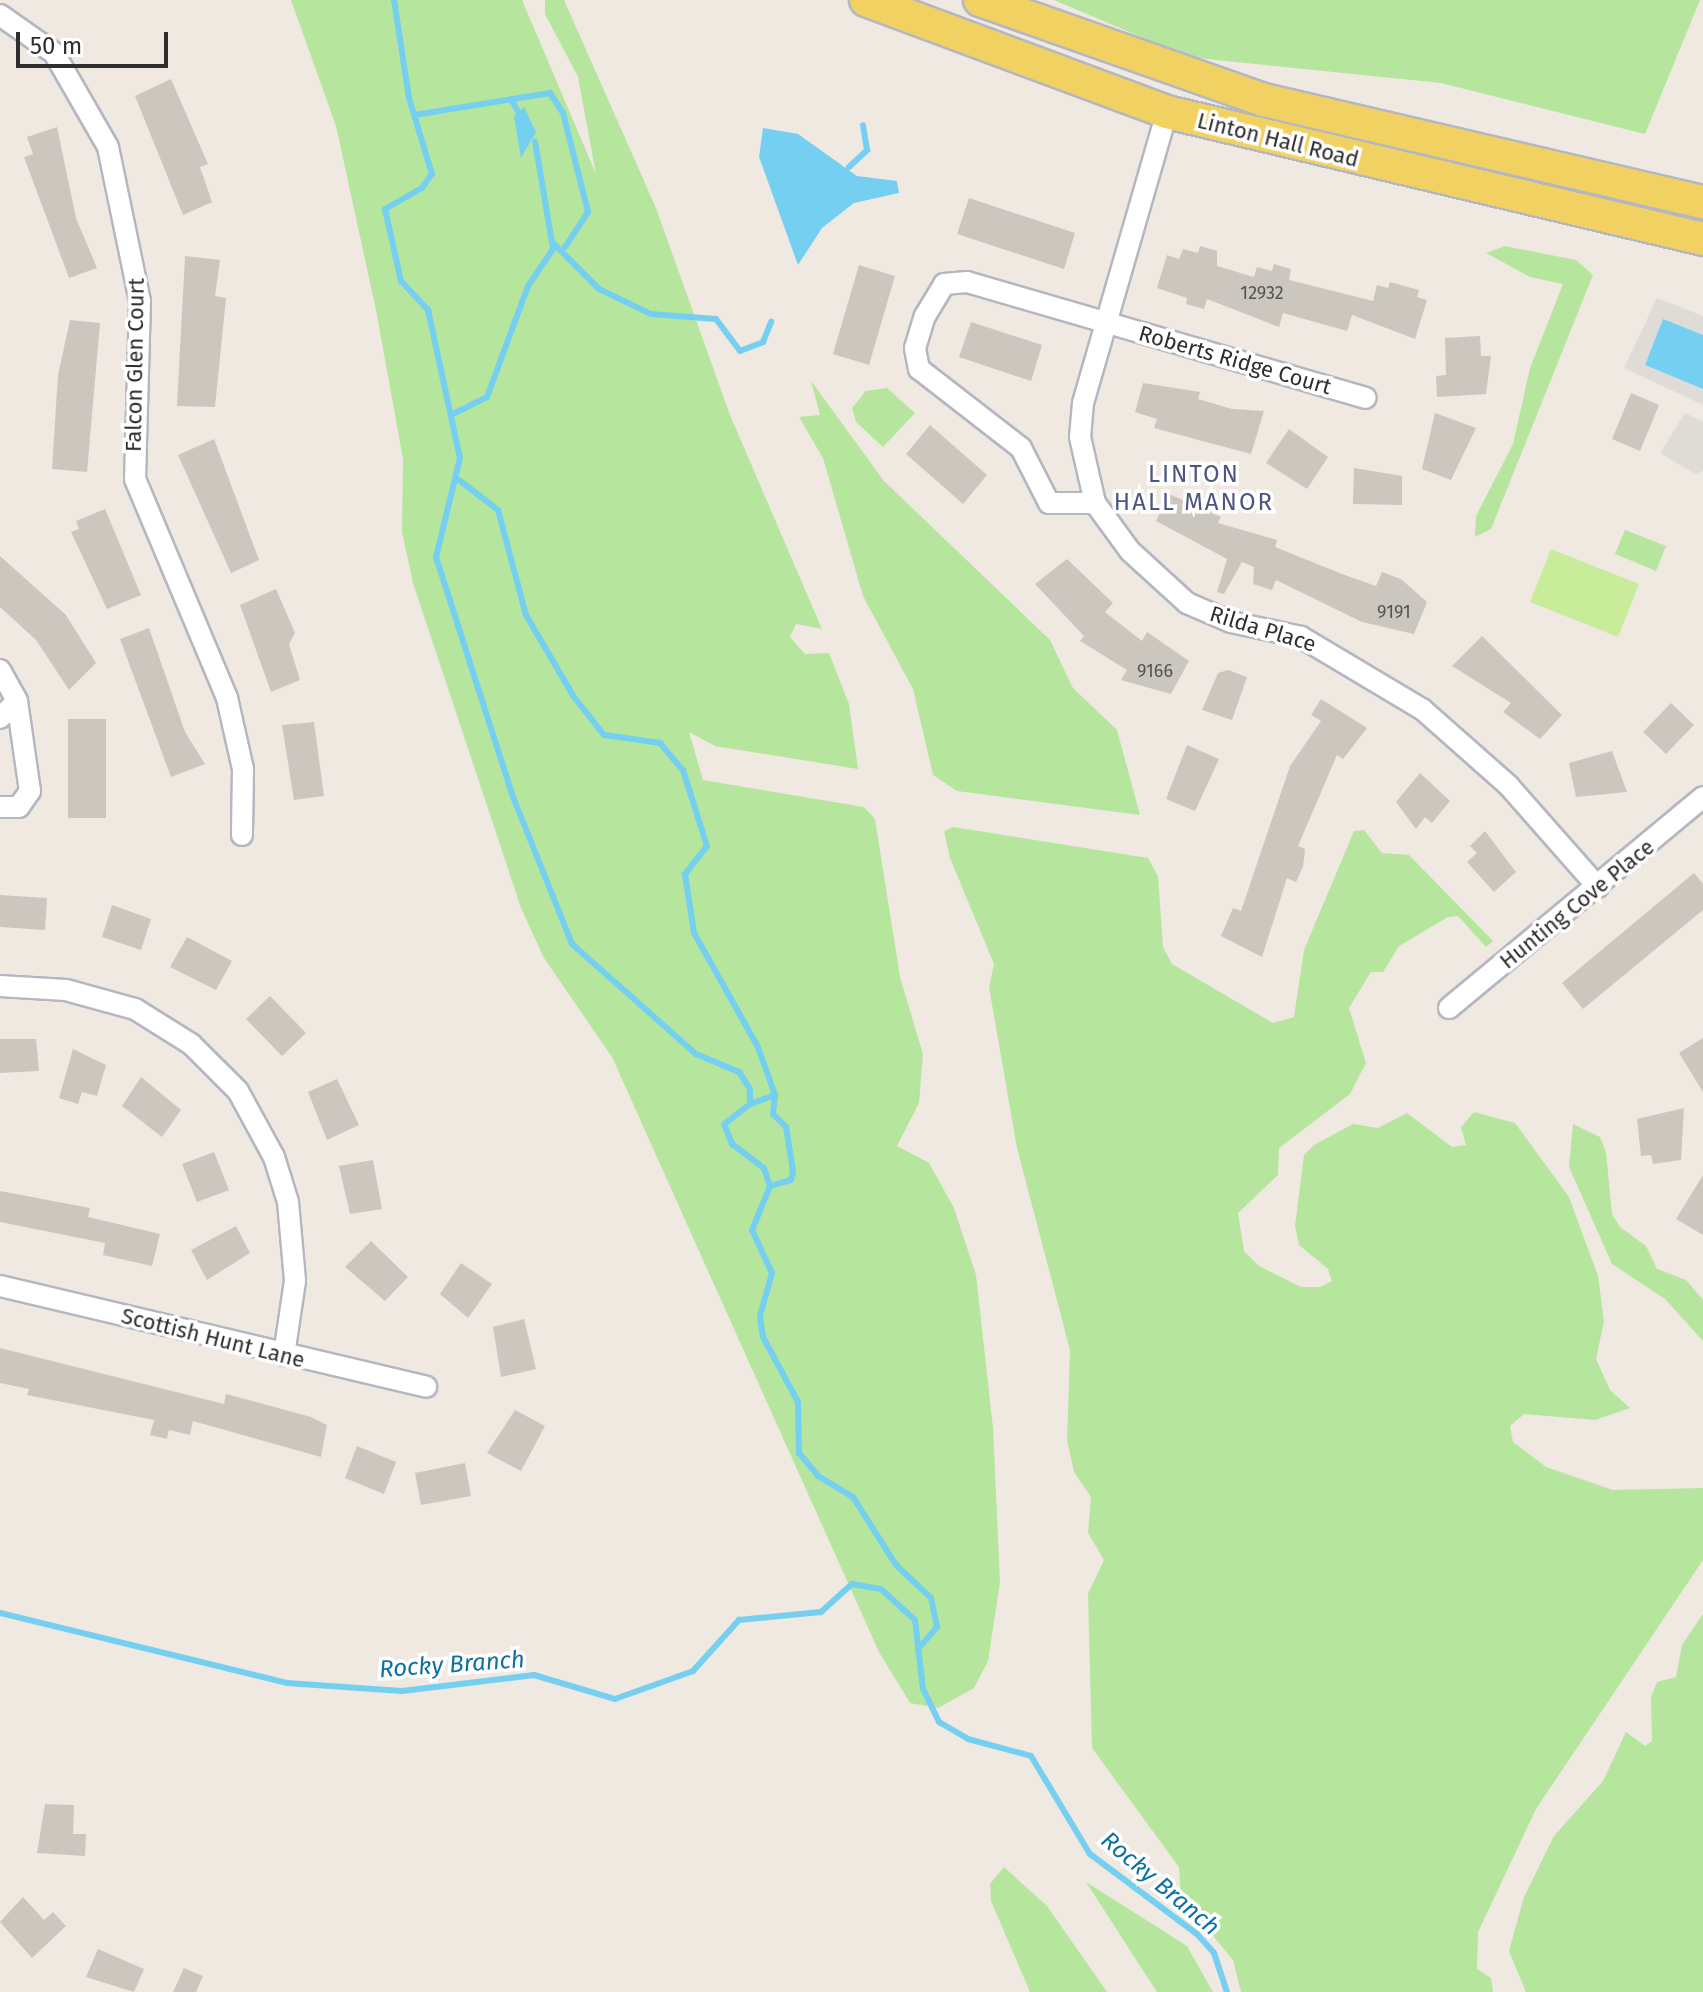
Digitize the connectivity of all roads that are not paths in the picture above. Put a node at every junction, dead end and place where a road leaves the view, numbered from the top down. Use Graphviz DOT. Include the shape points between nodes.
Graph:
graph roads {
  1 [pos="866,0"];
  2 [pos="980,0"];
  3 [pos="0,15"];
  4 [pos="1167,112"];
  5 [pos="1703,202"];
  6 [pos="1703,239"];
  7 [pos="1105,323"];
  8 [pos="1365,398"];
  9 [pos="1095,503"];
  10 [pos="0,670"];
  11 [pos="17,701"];
  12 [pos="0,718"];
  13 [pos="1703,797"];
  14 [pos="0,807"];
  15 [pos="242,835"];
  16 [pos="1598,887"];
  17 [pos="0,986"];
  18 [pos="1449,1008"];
  19 [pos="0,1286"];
  20 [pos="284,1355"];
  21 [pos="426,1387"];
  1 -- 4 [label="main road, Linton Hall Road"];
  2 -- 5 [label="main road, Linton Hall Road" via="1264,100"];
  3 -- 15 [label="street, Falcon Glen Court" via="54,53 108,147 137,267 135,479 230,709 243,769"];
  4 -- 6 [label="main road, Linton Hall Road"];
  4 -- 7 [label="street, Rilda Place"];
  7 -- 8 [label="street, Roberts Ridge Court"];
  7 -- 9 [label="street, Rilda Place" via="1080,437"];
  7 -- 9 [label="street, Roberts Ridge Court" via="955,281 933,295 915,348 928,378 1021,448 1049,503"];
  9 -- 16 [label="street, Rilda Place" via="1130,551 1187,603 1231,622 1301,637 1422,709 1508,785"];
  10 -- 11 [label="street"];
  11 -- 12 [label="street"];
  11 -- 14 [label="street" via="30,791 19,807"];
  13 -- 16 [label="street, Hunting Cove Place"];
  16 -- 18 [label="street, Hunting Cove Place"];
  17 -- 20 [label="street" via="66,990 135,1009 191,1044 238,1091 269,1145 288,1202 295,1281"];
  19 -- 20 [label="street, Scottish Hunt Lane"];
  20 -- 21 [label="street, Scottish Hunt Lane"];
}
